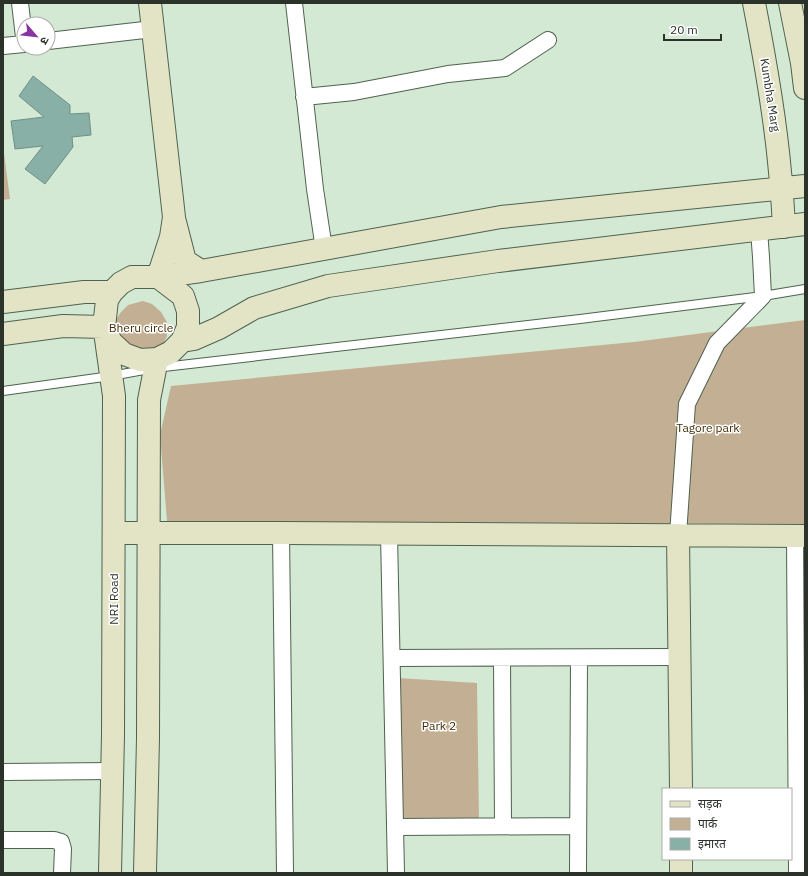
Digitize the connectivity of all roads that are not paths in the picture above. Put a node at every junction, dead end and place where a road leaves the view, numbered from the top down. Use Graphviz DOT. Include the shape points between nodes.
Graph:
graph roads {
  1 [pos="20,3"];
  2 [pos="150,3"];
  3 [pos="294,3"];
  4 [pos="754,3"];
  5 [pos="790,3"];
  6 [pos="22,16"];
  7 [pos="153,29"];
  8 [pos="56,40"];
  9 [pos="548,40"];
  10 [pos="16,45"];
  11 [pos="3,46"];
  12 [pos="804,62"];
  13 [pos="805,88"];
  14 [pos="304,97"];
  15 [pos="805,186"];
  16 [pos="782,188"];
  17 [pos="174,217"];
  18 [pos="805,224"];
  19 [pos="784,227"];
  20 [pos="760,230"];
  21 [pos="324,249"];
  22 [pos="201,271"];
  23 [pos="158,277"];
  24 [pos="805,289"];
  25 [pos="112,292"];
  26 [pos="762,296"];
  27 [pos="3,302"];
  28 [pos="104,327"];
  29 [pos="3,334"];
  30 [pos="182,341"];
  31 [pos="156,364"];
  32 [pos="111,376"];
  33 [pos="3,391"];
  34 [pos="114,532"];
  35 [pos="149,532"];
  36 [pos="281,533"];
  37 [pos="389,534"];
  38 [pos="678,535"];
  39 [pos="800,536"];
  40 [pos="800,650"];
  41 [pos="679,657"];
  42 [pos="392,658"];
  43 [pos="502,658"];
  44 [pos="579,658"];
  45 [pos="801,745"];
  46 [pos="112,771"];
  47 [pos="3,772"];
  48 [pos="681,788"];
  49 [pos="503,826"];
  50 [pos="578,826"];
  51 [pos="396,827"];
  52 [pos="3,840"];
  53 [pos="681,860"];
  54 [pos="62,873"];
  55 [pos="110,873"];
  56 [pos="145,873"];
  57 [pos="284,873"];
  58 [pos="396,873"];
  59 [pos="578,873"];
  60 [pos="681,873"];
  61 [pos="797,873"];
  1 -- 6 [label="street"];
  2 -- 7 [label="street"];
  3 -- 14 [label="street"];
  4 -- 16 [label="street, Kumbha Marg" via="775,124"];
  5 -- 12 [label="street"];
  7 -- 8 [label="street"];
  7 -- 17 [label="street"];
  9 -- 14 [label="street" via="505,68 448,74 354,92"];
  10 -- 11 [label="street"];
  12 -- 13 [label="street"];
  14 -- 21 [label="street"];
  15 -- 16 [label="street"];
  16 -- 19 [label="street, Kumbha Marg"];
  16 -- 21 [label="street" via="501,217"];
  17 -- 22 [label="street" via="185,261"];
  17 -- 23 [label="street" via="171,237"];
  18 -- 19 [label="street"];
  19 -- 20 [label="street"];
  20 -- 26 [label="street"];
  20 -- 30 [label="street" via="498,261 328,286 254,308 219,328 194,339"];
  21 -- 22 [label="street"];
  22 -- 23 [label="street"];
  23 -- 25 [label="street" via="132,277"];
  23 -- 30 [label="street" via="183,296 188,311 188,326"];
  24 -- 26 [label="lane"];
  25 -- 27 [label="street" via="84,292"];
  25 -- 28 [label="street" via="107,300"];
  26 -- 31 [label="lane" via="588,318"];
  26 -- 38 [label="street" via="717,343 686,404"];
  28 -- 29 [label="street" via="63,326"];
  28 -- 31 [label="street" via="111,342 124,354"];
  28 -- 32 [label="street, NRI Road"];
  30 -- 31 [label="street"];
  31 -- 32 [label="lane"];
  31 -- 35 [label="street" via="149,400"];
  32 -- 33 [label="lane"];
  32 -- 34 [label="street, NRI Road" via="114,396"];
  34 -- 35 [label="street"];
  34 -- 46 [label="street, NRI Road"];
  35 -- 36 [label="street"];
  35 -- 56 [label="street"];
  36 -- 37 [label="street"];
  36 -- 57 [label="street"];
  37 -- 38 [label="street"];
  37 -- 42 [label="street"];
  38 -- 39 [label="street"];
  38 -- 41 [label="street"];
  39 -- 40 [label="street"];
  40 -- 45 [label="street"];
  41 -- 44 [label="street"];
  41 -- 48 [label="street"];
  42 -- 43 [label="street"];
  42 -- 51 [label="street"];
  43 -- 44 [label="street"];
  43 -- 49 [label="street"];
  44 -- 50 [label="street"];
  45 -- 61 [label="street"];
  46 -- 47 [label="street"];
  46 -- 55 [label="street, NRI Road"];
  49 -- 50 [label="street"];
  49 -- 51 [label="street"];
  50 -- 59 [label="street"];
  51 -- 58 [label="street"];
  52 -- 54 [label="street" via="61,842"];
  53 -- 60 [label="street"];
}
